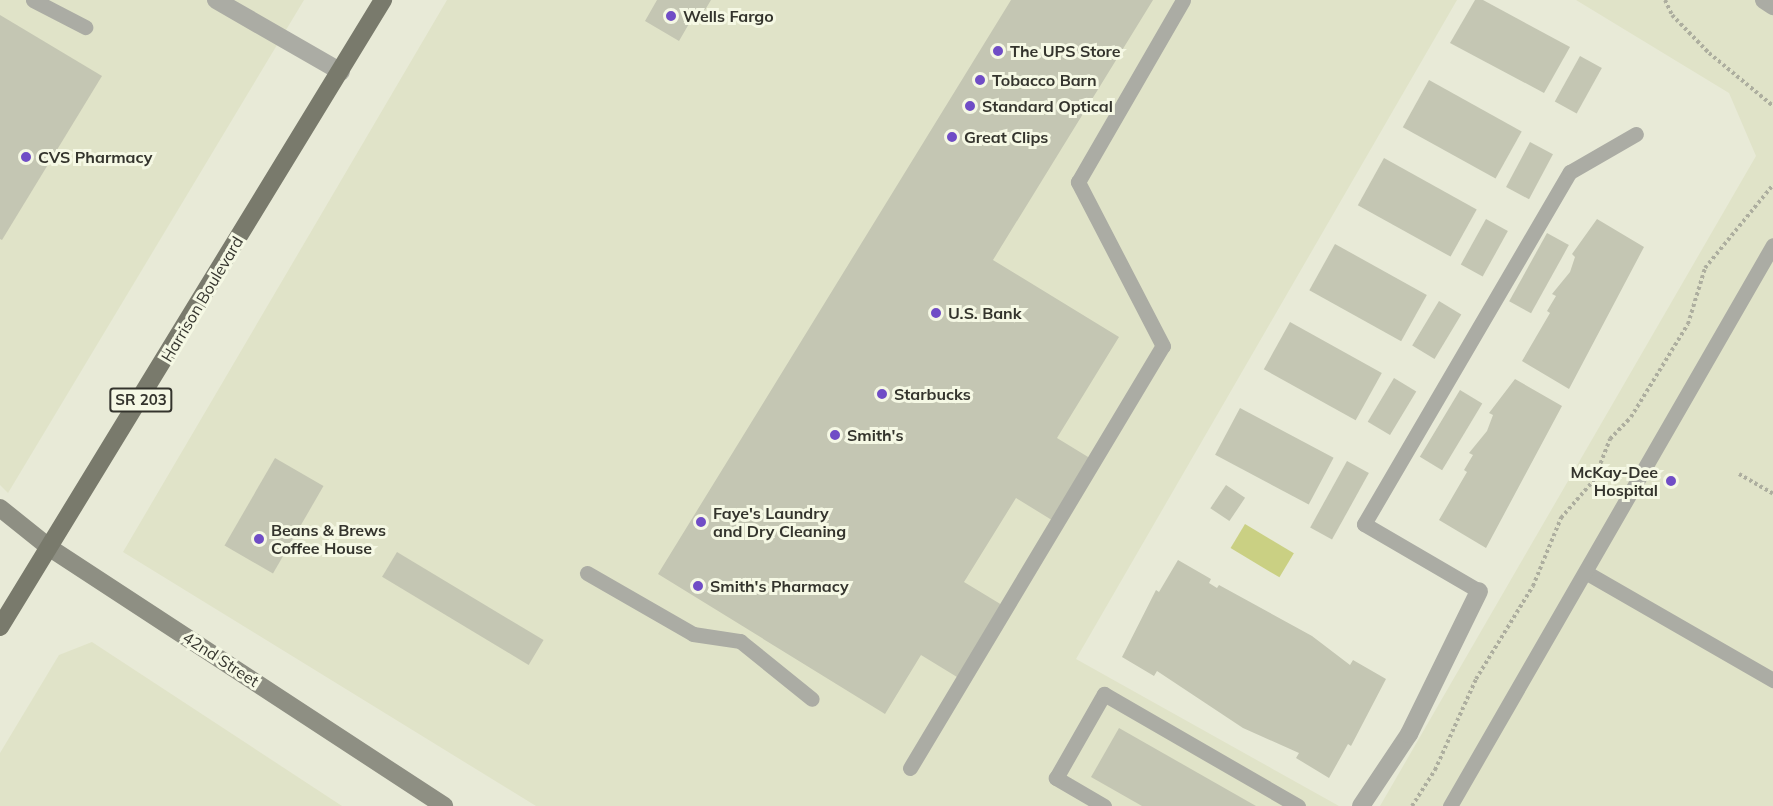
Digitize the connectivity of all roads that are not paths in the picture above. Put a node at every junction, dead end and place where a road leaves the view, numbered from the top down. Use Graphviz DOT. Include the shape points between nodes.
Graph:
graph roads {
  1 [pos="33,0"];
  2 [pos="216,0"];
  3 [pos="383,0"];
  4 [pos="1183,0"];
  5 [pos="1764,0"];
  6 [pos="1773,6"];
  7 [pos="85,27"];
  8 [pos="341,72"];
  9 [pos="1636,134"];
  10 [pos="1773,245"];
  11 [pos="0,508"];
  12 [pos="50,548"];
  13 [pos="587,573"];
  14 [pos="1587,573"];
  15 [pos="1479,591"];
  16 [pos="0,627"];
  17 [pos="1773,680"];
  18 [pos="812,699"];
  19 [pos="910,768"];
  20 [pos="444,806"];
  21 [pos="1104,806"];
  22 [pos="1298,806"];
  23 [pos="1362,806"];
  24 [pos="1450,806"];
  1 -- 7 [label="lane"];
  2 -- 8 [label="street"];
  3 -- 8 [label="main road, Harrison Boulevard / SR 203"];
  4 -- 19 [label="lane" via="1078,182 1163,346"];
  5 -- 6 [label="street"];
  8 -- 12 [label="main road, Harrison Boulevard / SR 203"];
  9 -- 15 [label="lane" via="1570,172 1364,524"];
  10 -- 14 [label="lane"];
  11 -- 12 [label="main road, 42nd Street"];
  12 -- 16 [label="main road, Harrison Boulevard / SR 203"];
  12 -- 20 [label="main road, 42nd Street"];
  13 -- 18 [label="lane" via="693,634 740,641"];
  14 -- 17 [label="lane"];
  14 -- 24 [label="lane"];
  15 -- 23 [label="street" via="1409,734"];
  21 -- 22 [label="lane" via="1056,778 1104,694"];
}
